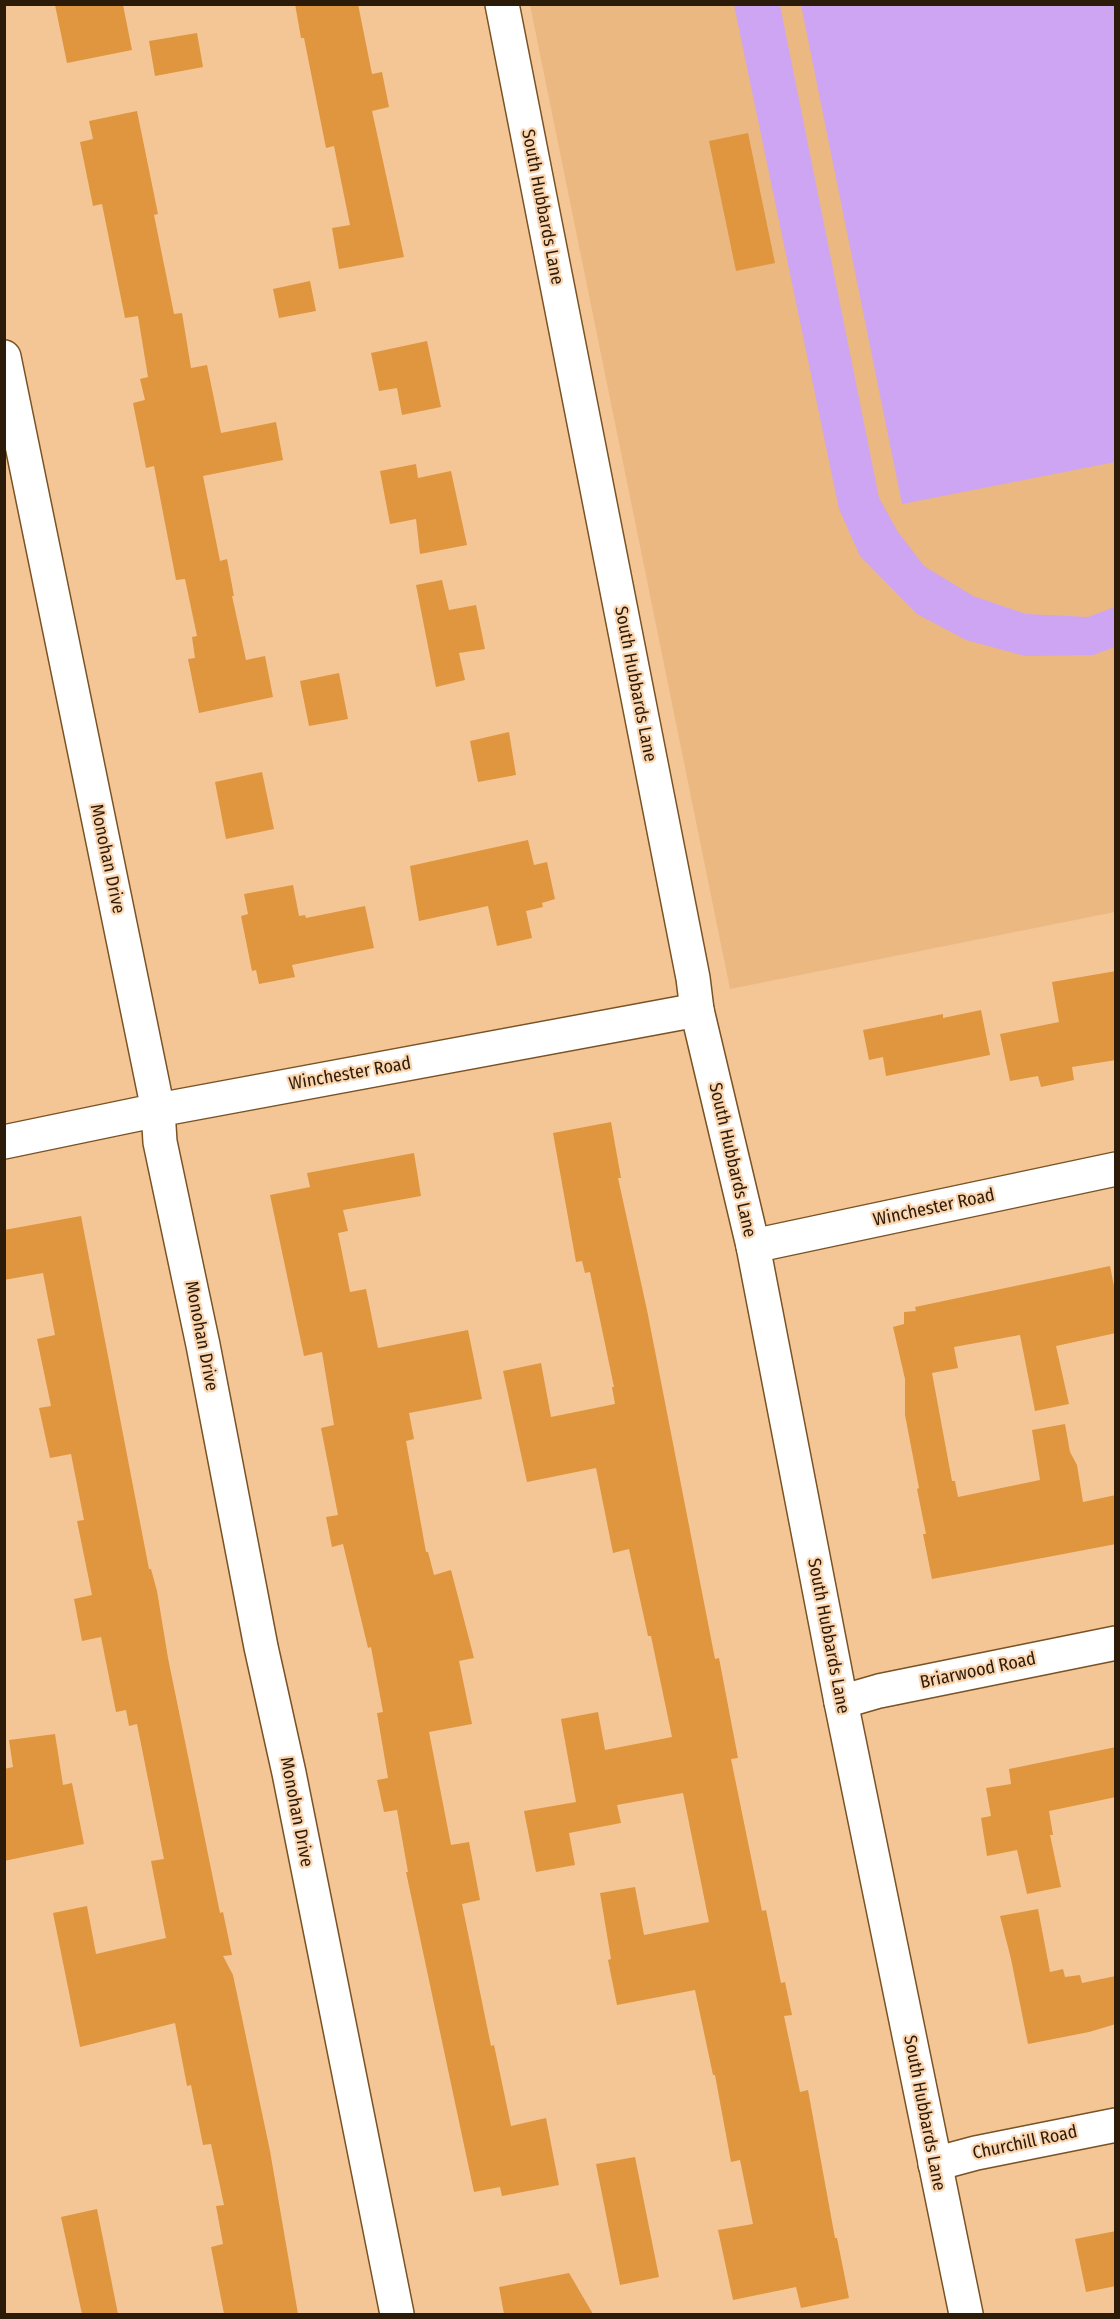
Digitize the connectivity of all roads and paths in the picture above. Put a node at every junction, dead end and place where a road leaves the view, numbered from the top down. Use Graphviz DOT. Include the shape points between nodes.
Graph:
graph roads {
  1 [pos="502,4"];
  2 [pos="4,357"];
  3 [pos="697,1010"];
  4 [pos="158,1110"];
  5 [pos="4,1142"];
  6 [pos="1116,1169"];
  7 [pos="753,1246"];
  8 [pos="1116,1643"];
  9 [pos="841,1702"];
  10 [pos="1116,2124"];
  11 [pos="935,2164"];
  12 [pos="397,2314"];
  13 [pos="966,2314"];
  1 -- 3 [label="street, South Hubbards Lane"];
  2 -- 4 [label="street, Monohan Drive"];
  3 -- 4 [label="street, Winchester Road"];
  3 -- 7 [label="street, South Hubbards Lane"];
  4 -- 5 [label="street, Winchester Road"];
  4 -- 12 [label="street, Monohan Drive" via="160,1142"];
  6 -- 7 [label="street, Winchester Road"];
  7 -- 9 [label="street, South Hubbards Lane"];
  8 -- 9 [label="street, Briarwood Road"];
  9 -- 11 [label="street, South Hubbards Lane"];
  10 -- 11 [label="street, Churchill Road"];
  11 -- 13 [label="street, South Hubbards Lane"];
}
